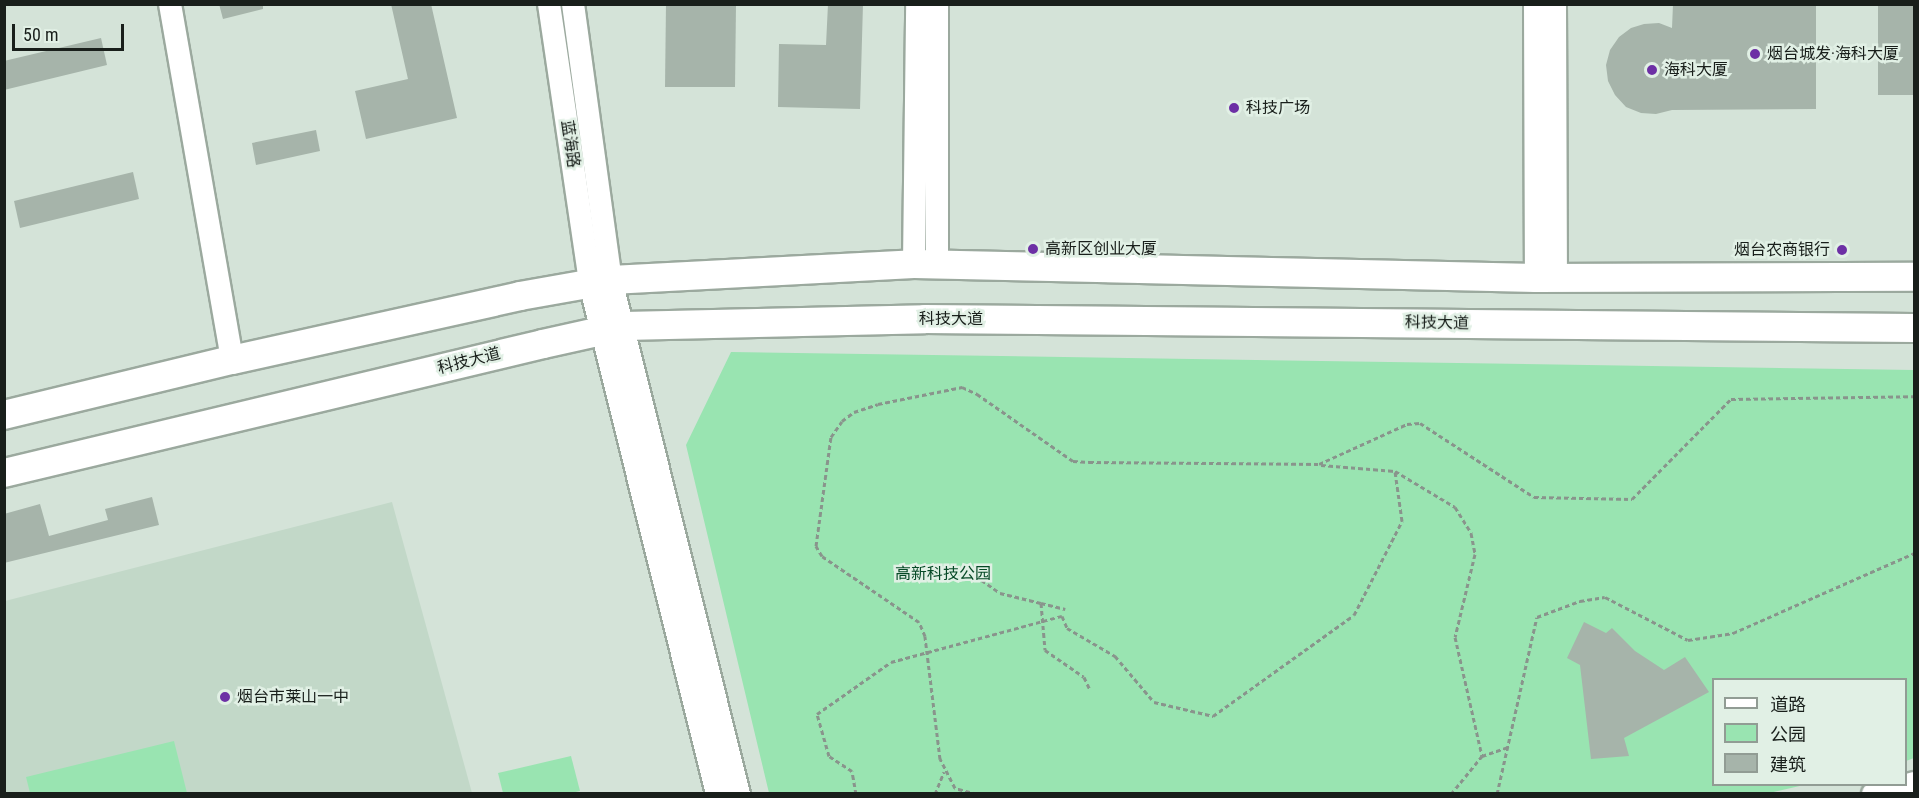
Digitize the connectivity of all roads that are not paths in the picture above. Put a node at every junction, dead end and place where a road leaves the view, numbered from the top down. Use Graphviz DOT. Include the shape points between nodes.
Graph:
graph roads {
  1 [pos="171,4"];
  2 [pos="549,4"];
  3 [pos="573,4"];
  4 [pos="917,4"];
  5 [pos="938,4"];
  6 [pos="1535,4"];
  7 [pos="1554,4"];
  8 [pos="926,265"];
  9 [pos="1914,277"];
  10 [pos="1546,278"];
  11 [pos="601,281"];
  12 [pos="1914,328"];
  13 [pos="613,329"];
  14 [pos="232,360"];
  15 [pos="6,409"];
  16 [pos="4,473"];
  17 [pos="1903,786"];
  18 [pos="717,794"];
  19 [pos="740,794"];
  20 [pos="1873,794"];
  1 -- 14 [label="street"];
  2 -- 11 [label="street, 蓝海路"];
  3 -- 11 [label="street, 蓝海路"];
  4 -- 8 [label="street"];
  5 -- 8 [label="street"];
  6 -- 10 [label="street"];
  7 -- 10 [label="street"];
  8 -- 10 [label="main road"];
  8 -- 11 [label="main road"];
  9 -- 10 [label="main road"];
  11 -- 13 [label="street"];
  11 -- 14 [label="main road"];
  12 -- 13 [label="main road, 科技大道" via="937,319"];
  13 -- 16 [label="main road, 科技大道"];
  13 -- 18 [label="street"];
  13 -- 19 [label="street"];
  14 -- 15 [label="main road"];
  17 -- 20 [label="street"];
}
